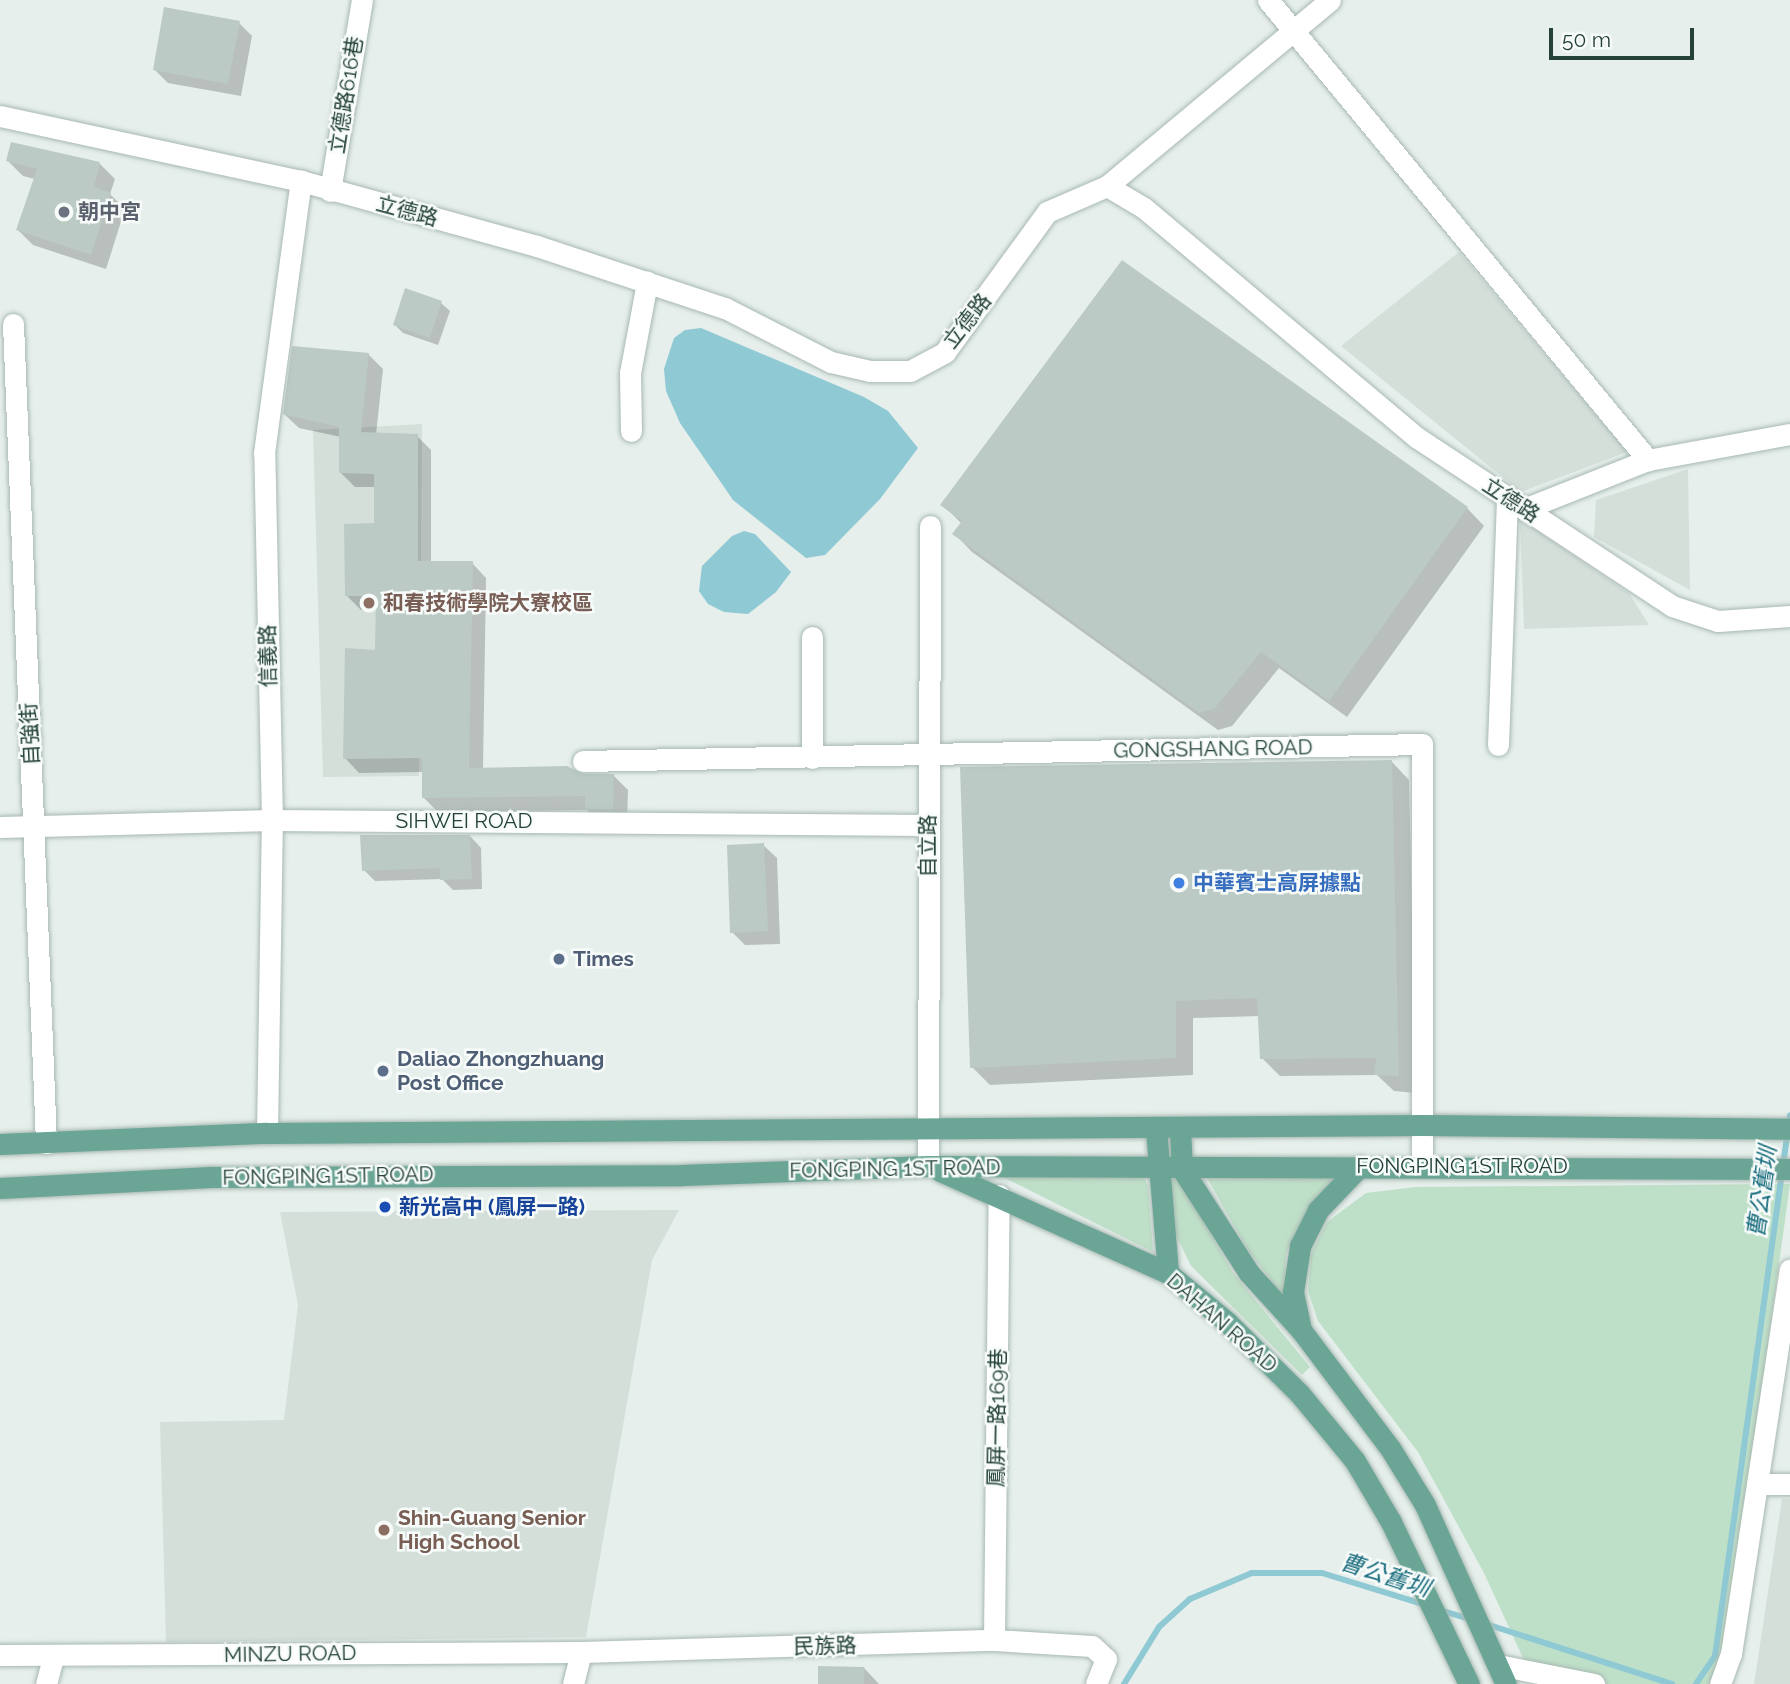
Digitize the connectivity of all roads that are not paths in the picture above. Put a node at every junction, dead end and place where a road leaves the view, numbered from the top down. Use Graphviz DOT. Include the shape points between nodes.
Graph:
graph roads {
  1 [pos="362,0"];
  2 [pos="1268,0"];
  3 [pos="1330,0"];
  4 [pos="1294,30"];
  5 [pos="0,116"];
  6 [pos="301,181"];
  7 [pos="1107,186"];
  8 [pos="330,191"];
  9 [pos="647,282"];
  10 [pos="13,324"];
  11 [pos="631,431"];
  12 [pos="1790,434"];
  13 [pos="1648,460"];
  14 [pos="1516,503"];
  15 [pos="930,526"];
  16 [pos="1790,616"];
  17 [pos="812,637"];
  18 [pos="1498,745"];
  19 [pos="929,756"];
  20 [pos="812,758"];
  21 [pos="583,761"];
  22 [pos="272,820"];
  23 [pos="928,825"];
  24 [pos="0,827"];
  25 [pos="34,827"];
  26 [pos="1424,1125"];
  27 [pos="1156,1129"];
  28 [pos="1180,1129"];
  29 [pos="1781,1129"];
  30 [pos="928,1131"];
  31 [pos="267,1133"];
  32 [pos="46,1143"];
  33 [pos="0,1144"];
  34 [pos="1422,1165"];
  35 [pos="929,1166"];
  36 [pos="1360,1166"];
  37 [pos="1157,1167"];
  38 [pos="1182,1169"];
  39 [pos="1781,1169"];
  40 [pos="0,1188"];
  41 [pos="999,1195"];
  42 [pos="1790,1269"];
  43 [pos="1168,1273"];
  44 [pos="1301,1329"];
  45 [pos="1757,1484"];
  46 [pos="1790,1484"];
  47 [pos="995,1640"];
  48 [pos="581,1652"];
  49 [pos="0,1655"];
  50 [pos="53,1658"];
  51 [pos="1502,1675"];
  52 [pos="46,1684"];
  53 [pos="573,1684"];
  54 [pos="1096,1684"];
  55 [pos="1469,1684"];
  56 [pos="1594,1684"];
  57 [pos="1720,1684"];
  1 -- 8 [label="street, 立德路616巷"];
  2 -- 4 [label="street"];
  3 -- 4 [label="street"];
  4 -- 7 [label="street"];
  4 -- 13 [label="street"];
  5 -- 6 [label="street, 立德路"];
  6 -- 8 [label="street, 立德路"];
  6 -- 22 [label="street, 信義路" via="264,453"];
  7 -- 9 [label="street, 立德路" via="1047,212 1026,235 972,321 945,352 910,371 869,372 831,362 725,308"];
  7 -- 14 [label="street, 立德路" via="1144,208 1416,437"];
  8 -- 9 [label="street, 立德路" via="537,246"];
  9 -- 11 [label="street" via="630,373"];
  10 -- 25 [label="street, 自強街"];
  12 -- 13 [label="street"];
  13 -- 14 [label="street"];
  14 -- 16 [label="street, 立德路" via="1672,606 1698,618"];
  14 -- 18 [label="street"];
  15 -- 19 [label="street, 自立路"];
  17 -- 20 [label="street"];
  19 -- 20 [label="street, GONGSHANG ROAD"];
  19 -- 23 [label="street, 自立路"];
  19 -- 26 [label="street, GONGSHANG ROAD" via="1422,744"];
  20 -- 21 [label="street, GONGSHANG ROAD"];
  22 -- 23 [label="street, SIHWEI ROAD"];
  22 -- 25 [label="street, SIHWEI ROAD"];
  22 -- 31 [label="street, 信義路"];
  23 -- 30 [label="street, 自立路"];
  24 -- 25 [label="street, SIHWEI ROAD"];
  25 -- 32 [label="street, 自強街"];
  26 -- 28 [label="main road, FONGPING 1ST ROAD"];
  26 -- 29 [label="main road, FONGPING 1ST ROAD"];
  26 -- 34 [label="street, GONGSHANG ROAD"];
  27 -- 28 [label="main road, FONGPING 1ST ROAD"];
  27 -- 30 [label="main road, FONGPING 1ST ROAD"];
  27 -- 37 [label="main road"];
  28 -- 38 [label="main road"];
  30 -- 31 [label="main road, FONGPING 1ST ROAD"];
  30 -- 35 [label="street, 自立路"];
  31 -- 32 [label="main road, FONGPING 1ST ROAD"];
  32 -- 33 [label="main road, FONGPING 1ST ROAD"];
  34 -- 36 [label="main road, FONGPING 1ST ROAD"];
  34 -- 39 [label="main road, FONGPING 1ST ROAD"];
  35 -- 37 [label="main road, FONGPING 1ST ROAD"];
  35 -- 40 [label="main road, FONGPING 1ST ROAD" via="681,1175 211,1177"];
  35 -- 41 [label="main road, DAHAN ROAD"];
  36 -- 38 [label="main road, FONGPING 1ST ROAD"];
  36 -- 44 [label="main road" via="1318,1210 1300,1246 1293,1292"];
  37 -- 38 [label="main road, FONGPING 1ST ROAD"];
  37 -- 43 [label="main road"];
  38 -- 44 [label="main road" via="1250,1273"];
  41 -- 43 [label="main road, DAHAN ROAD"];
  41 -- 47 [label="street, 鳳屏一路169巷"];
  42 -- 45 [label="street"];
  43 -- 55 [label="main road, DAHAN ROAD" via="1227,1322 1299,1393 1355,1461"];
  44 -- 51 [label="main road" via="1390,1448 1425,1505"];
  45 -- 46 [label="street"];
  45 -- 57 [label="street" via="1731,1654"];
  47 -- 48 [label="street, 民族路"];
  47 -- 54 [label="street, 民族路" via="1092,1646 1106,1660"];
  48 -- 50 [label="street, MINZU ROAD"];
  48 -- 53 [label="street"];
  49 -- 50 [label="street, MINZU ROAD"];
  50 -- 52 [label="street"];
  51 -- 56 [label="street"];
}
